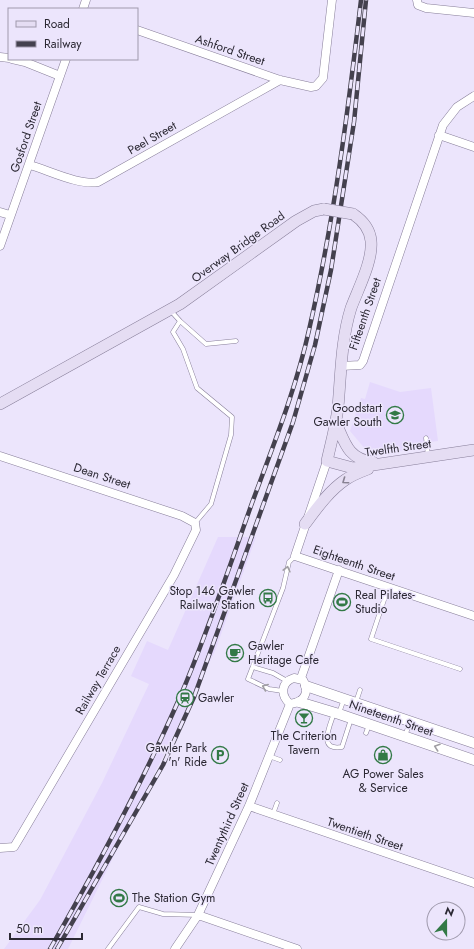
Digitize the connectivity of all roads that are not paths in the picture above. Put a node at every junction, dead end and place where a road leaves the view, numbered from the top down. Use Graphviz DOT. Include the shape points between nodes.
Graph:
graph roads {
  1 [pos="332,0"];
  2 [pos="417,0"];
  3 [pos="474,13"];
  4 [pos="138,30"];
  5 [pos="15,60"];
  6 [pos="66,60"];
  7 [pos="60,76"];
  8 [pos="280,80"];
  9 [pos="474,96"];
  10 [pos="439,135"];
  11 [pos="474,147"];
  12 [pos="30,165"];
  13 [pos="0,212"];
  14 [pos="10,216"];
  15 [pos="0,246"];
  16 [pos="169,310"];
  17 [pos="180,321"];
  18 [pos="236,341"];
  19 [pos="341,366"];
  20 [pos="0,404"];
  21 [pos="336,423"];
  22 [pos="426,438"];
  23 [pos="474,450"];
  24 [pos="0,456"];
  25 [pos="428,457"];
  26 [pos="327,461"];
  27 [pos="379,463"];
  28 [pos="195,523"];
  29 [pos="305,524"];
  30 [pos="295,556"];
  31 [pos="339,570"];
  32 [pos="388,587"];
  33 [pos="474,616"];
  34 [pos="253,667"];
  35 [pos="460,669"];
  36 [pos="287,681"];
  37 [pos="303,682"];
  38 [pos="360,690"];
  39 [pos="283,691"];
  40 [pos="344,699"];
  41 [pos="294,703"];
  42 [pos="356,703"];
  43 [pos="337,713"];
  44 [pos="352,718"];
  45 [pos="410,722"];
  46 [pos="405,736"];
  47 [pos="474,743"];
  48 [pos="269,756"];
  49 [pos="280,760"];
  50 [pos="474,760"];
  51 [pos="277,803"];
  52 [pos="249,806"];
  53 [pos="273,815"];
  54 [pos="0,848"];
  55 [pos="474,883"];
  56 [pos="198,914"];
  57 [pos="108,949"];
  58 [pos="175,949"];
  59 [pos="298,949"];
  1 -- 8 [label="street, Ashford Street" via="323,78 316,86"];
  2 -- 3 [label="street" via="418,5 426,8"];
  4 -- 8 [label="street, Ashford Street"];
  5 -- 7 [label="street"];
  6 -- 7 [label="street, Gosford Street"];
  7 -- 12 [label="street, Gosford Street"];
  8 -- 12 [label="street, Peel Street" via="98,182 77,180"];
  9 -- 10 [label="street" via="457,107"];
  10 -- 11 [label="street"];
  10 -- 19 [label="street, Fifteenth Street" via="363,361 360,365"];
  12 -- 14 [label="street, Gosford Street"];
  13 -- 14 [label="street"];
  14 -- 15 [label="street, Gosford Street"];
  16 -- 17 [label="lane"];
  16 -- 19 [label="main road, Overway Bridge Road, bridge" via="314,211 324,209 353,214 368,230 371,240 370,254 348,322"];
  16 -- 20 [label="main road, Overway Bridge Road"];
  17 -- 18 [label="lane" via="206,344"];
  17 -- 28 [label="lane" via="173,332 183,349 197,388 232,417 231,435 211,504"];
  19 -- 21 [label="main road"];
  21 -- 26 [label="main road"];
  21 -- 27 [label="main road" via="349,451 361,461"];
  22 -- 25 [label="lane"];
  23 -- 25 [label="main road, Twelfth Street"];
  24 -- 28 [label="street, Dean Street" via="182,516"];
  25 -- 27 [label="main road, Twelfth Street"];
  26 -- 27 [label="main road, Twelfth Street" via="353,468"];
  26 -- 29 [label="street"];
  27 -- 29 [label="main road, one-way" via="345,480 325,499"];
  28 -- 54 [label="street, Railway Terrace" via="194,535 174,575 14,847"];
  29 -- 30 [label="street"];
  30 -- 31 [label="street, Eighteenth Street"];
  34 -- 30 [label="lane, one-way" via="285,583 289,562"];
  31 -- 32 [label="street, Eighteenth Street"];
  31 -- 37 [label="street"];
  32 -- 33 [label="street, Eighteenth Street"];
  32 -- 35 [label="lane" via="371,639"];
  34 -- 36 [label="lane" via="273,673"];
  39 -- 34 [label="lane, one-way" via="269,689 248,679"];
  36 -- 37 [label="street" via="294,678"];
  36 -- 39 [label="street"];
  37 -- 40 [label="street, Nineteenth Street"];
  37 -- 41 [label="street" via="306,695"];
  38 -- 42 [label="lane"];
  39 -- 41 [label="street" via="284,698"];
  40 -- 42 [label="street, Nineteenth Street"];
  40 -- 43 [label="lane"];
  41 -- 43 [label="street, Nineteenth Street"];
  41 -- 48 [label="street, Twentythird Street"];
  42 -- 45 [label="street, Nineteenth Street"];
  43 -- 44 [label="street, Nineteenth Street"];
  43 -- 44 [label="lane" via="327,737 329,746 342,747"];
  44 -- 46 [label="street, Nineteenth Street" via="368,729"];
  45 -- 46 [label="lane"];
  45 -- 47 [label="street, Nineteenth Street"];
  50 -- 46 [label="street, Nineteenth Street, one-way"];
  48 -- 49 [label="lane"];
  48 -- 52 [label="street, Twentythird Street"];
  51 -- 53 [label="lane"];
  52 -- 53 [label="street, Twentieth Street"];
  52 -- 56 [label="street, Twentythird Street"];
  53 -- 55 [label="street, Twentieth Street"];
  56 -- 57 [label="lane" via="163,914 139,907"];
  56 -- 58 [label="street, Twentythird Street"];
  56 -- 59 [label="street"];
}
